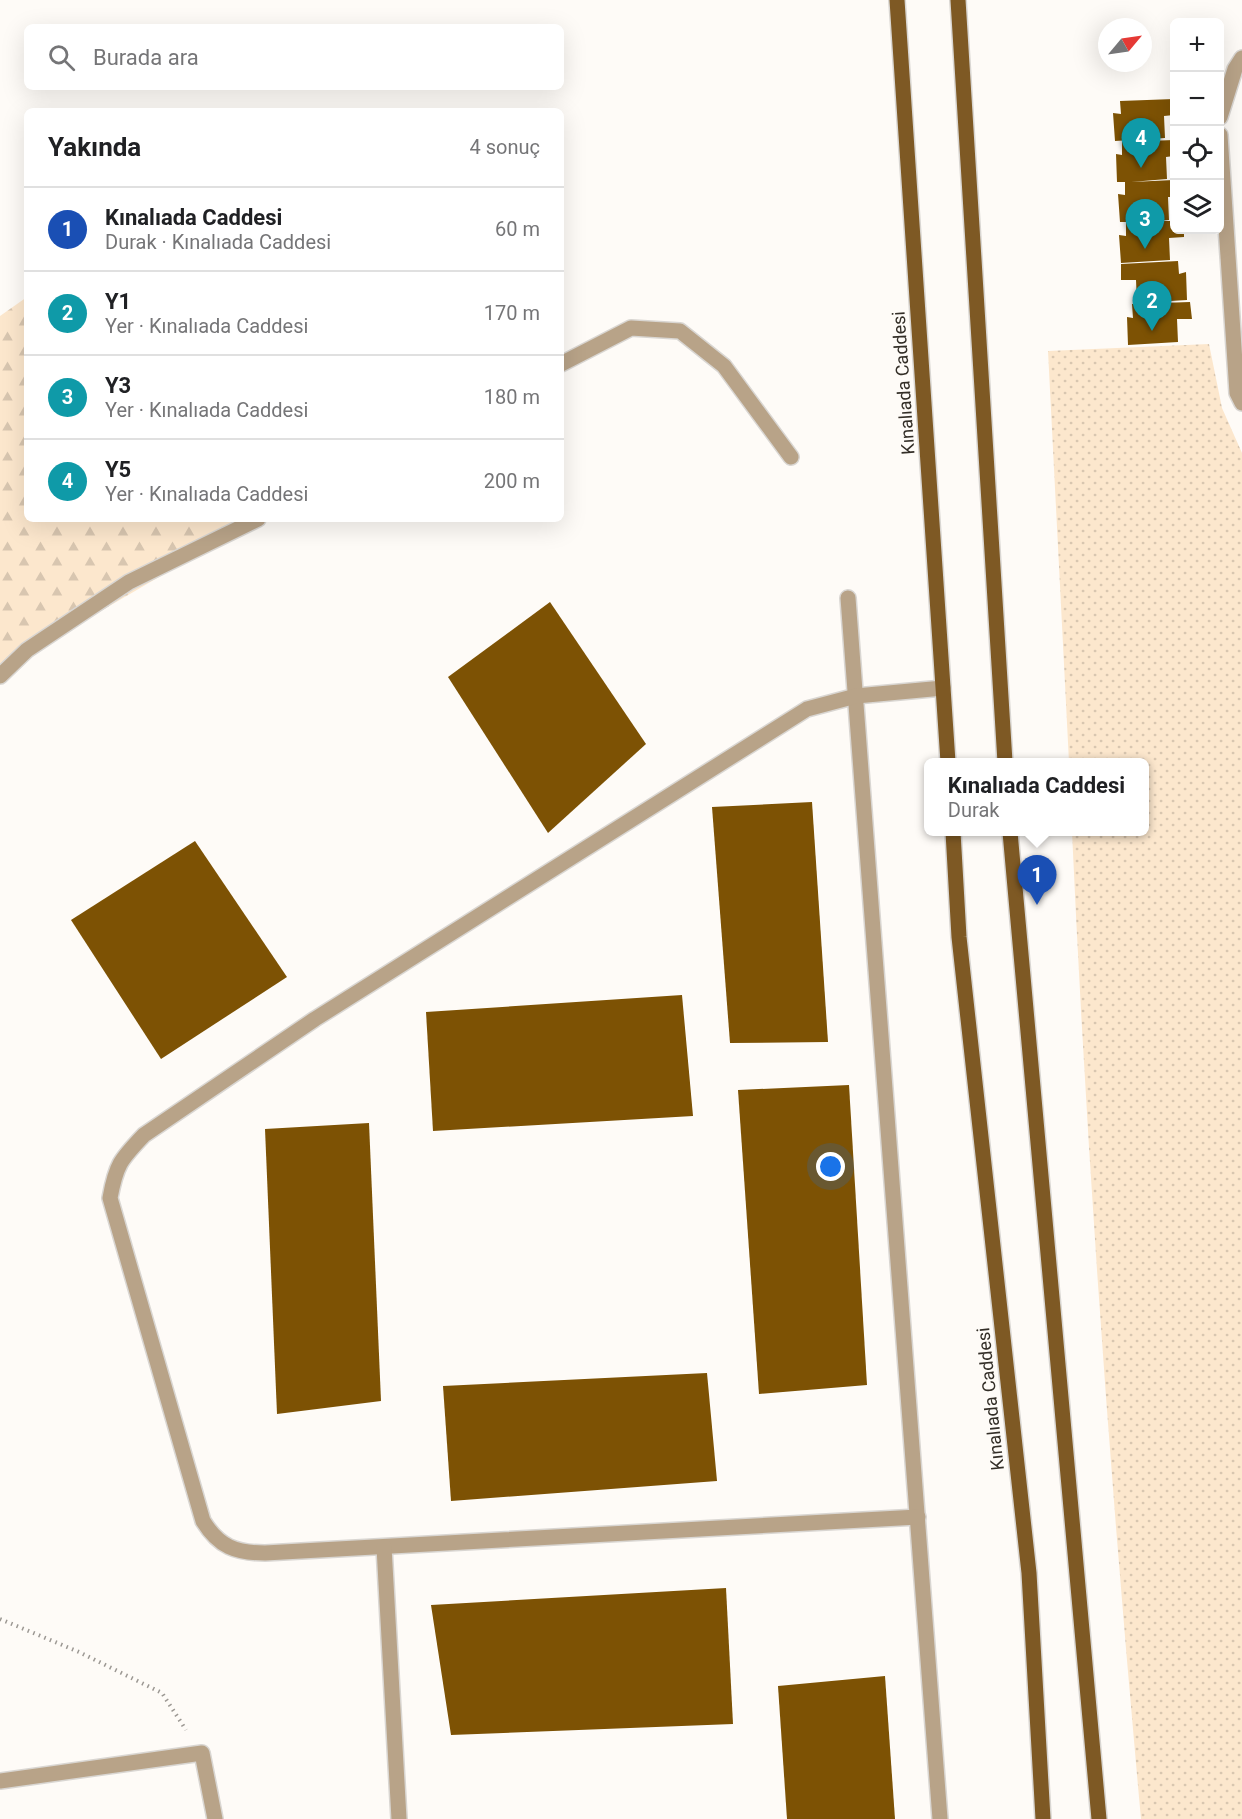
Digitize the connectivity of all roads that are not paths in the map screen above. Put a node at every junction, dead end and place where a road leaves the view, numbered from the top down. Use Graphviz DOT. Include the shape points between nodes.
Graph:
graph roads {
  1 [pos="897,0"];
  2 [pos="958,0"];
  3 [pos="1242,58"];
  4 [pos="1224,104"];
  5 [pos="1223,180"];
  6 [pos="564,362"];
  7 [pos="1242,403"];
  8 [pos="791,457"];
  9 [pos="252,522"];
  10 [pos="848,598"];
  11 [pos="0,676"];
  12 [pos="943,688"];
  13 [pos="856,696"];
  14 [pos="948,758"];
  15 [pos="1005,758"];
  16 [pos="952,836"];
  17 [pos="1010,836"];
  18 [pos="918,1518"];
  19 [pos="384,1547"];
  20 [pos="0,1780"];
  21 [pos="215,1819"];
  22 [pos="399,1819"];
  23 [pos="940,1819"];
  24 [pos="1044,1819"];
  25 [pos="1099,1819"];
  1 -- 12 [label="main road, Kınalıada Caddesi"];
  2 -- 15 [label="main road"];
  3 -- 4 [label="street"];
  5 -- 7 [label="street" via="1237,393"];
  6 -- 8 [label="street" via="631,328 680,331 724,366"];
  9 -- 11 [label="street" via="129,582 27,650"];
  10 -- 13 [label="street"];
  12 -- 13 [label="street"];
  12 -- 14 [label="main road, Kınalıada Caddesi"];
  13 -- 18 [label="street"];
  13 -- 19 [label="street" via="807,709 315,1019 144,1135 117,1166 110,1198 203,1521 212,1535 235,1550 249,1553"];
  16 -- 24 [label="main road, Kınalıada Caddesi" via="959,937 1029,1573"];
  17 -- 25 [label="main road"];
  18 -- 19 [label="street"];
  18 -- 23 [label="street"];
  19 -- 22 [label="street"];
  20 -- 21 [label="street" via="202,1753"];
}
